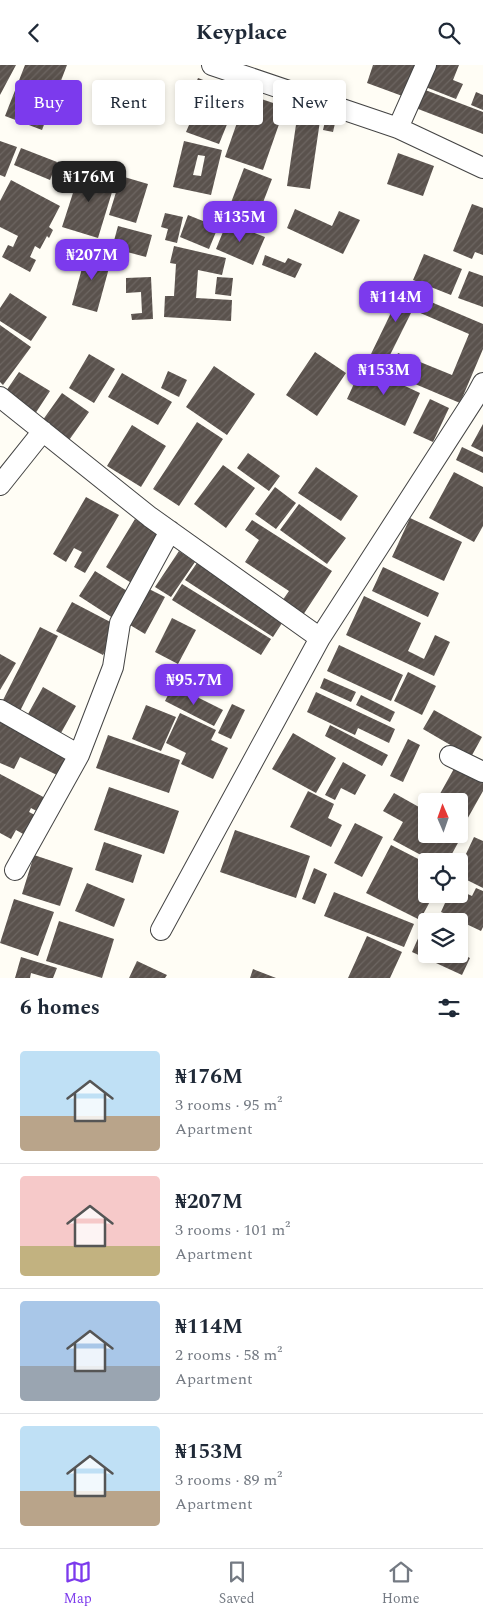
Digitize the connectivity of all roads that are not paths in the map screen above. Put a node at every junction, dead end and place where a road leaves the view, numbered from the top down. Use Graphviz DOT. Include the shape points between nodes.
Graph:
graph roads {
  1 [pos="212,65"];
  2 [pos="426,65"];
  3 [pos="398,128"];
  4 [pos="483,168"];
  5 [pos="483,383"];
  6 [pos="0,397"];
  7 [pos="43,431"];
  8 [pos="0,485"];
  9 [pos="170,531"];
  10 [pos="320,638"];
  11 [pos="0,710"];
  12 [pos="80,755"];
  13 [pos="450,756"];
  14 [pos="483,772"];
  15 [pos="14,870"];
  16 [pos="161,931"];
  1 -- 3 [label="street"];
  2 -- 3 [label="street"];
  3 -- 4 [label="street"];
  5 -- 10 [label="street"];
  6 -- 7 [label="street"];
  7 -- 8 [label="street"];
  7 -- 9 [label="street"];
  9 -- 10 [label="street"];
  9 -- 12 [label="street" via="120,623 113,667"];
  10 -- 16 [label="street"];
  11 -- 12 [label="street"];
  12 -- 15 [label="street"];
  13 -- 14 [label="street"];
}
